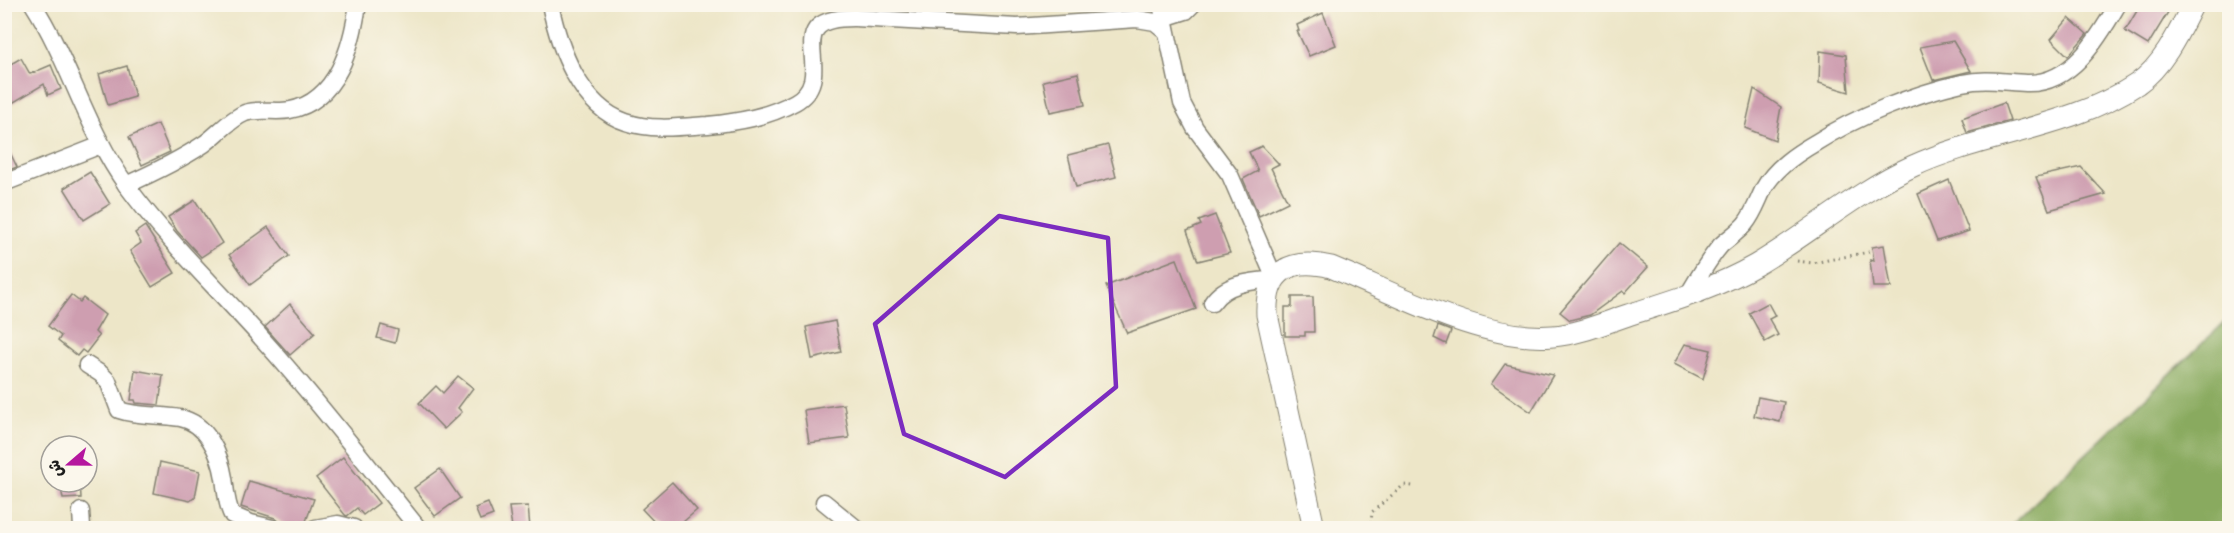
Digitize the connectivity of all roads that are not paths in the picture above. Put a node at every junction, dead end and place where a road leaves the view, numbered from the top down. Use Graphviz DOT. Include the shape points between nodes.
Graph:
graph roads {
  1 [pos="33,4"];
  2 [pos="358,4"];
  3 [pos="550,4"];
  4 [pos="1193,4"];
  5 [pos="2118,4"];
  6 [pos="2193,4"];
  7 [pos="1164,18"];
  8 [pos="101,145"];
  9 [pos="4,183"];
  10 [pos="126,185"];
  11 [pos="1275,279"];
  12 [pos="1688,295"];
  13 [pos="1212,303"];
  14 [pos="87,365"];
  15 [pos="824,502"];
  16 [pos="81,511"];
  17 [pos="82,528"];
  18 [pos="272,528"];
  19 [pos="315,528"];
  20 [pos="354,528"];
  21 [pos="418,528"];
  22 [pos="856,528"];
  23 [pos="1314,528"];
  1 -- 8 [label="street"];
  2 -- 10 [label="street" via="348,53 322,93 292,110 244,113 188,154"];
  3 -- 7 [label="street" via="572,70 593,99 626,122 651,127 750,119 794,102 807,91 812,79 813,32 820,24 833,20 1017,27 1137,19 1155,22"];
  4 -- 7 [label="street" via="1186,11"];
  5 -- 12 [label="street" via="2083,57 2052,78 2024,83 1979,80 1938,89 1876,112 1814,143 1772,177 1744,225 1720,246"];
  6 -- 12 [label="street" via="2162,59 2127,90 2083,111 1949,150 1911,167 1841,207 1754,266"];
  7 -- 11 [label="street" via="1182,103 1195,128 1230,175"];
  8 -- 9 [label="street"];
  8 -- 10 [label="street"];
  10 -- 21 [label="street" via="324,410"];
  11 -- 12 [label="street" via="1296,265 1331,267 1480,327 1533,336 1578,331"];
  11 -- 13 [label="street" via="1219,292"];
  11 -- 23 [label="street" via="1269,288 1267,315"];
  14 -- 18 [label="street" via="108,381 119,410 181,418 204,432 222,465 232,515"];
  15 -- 22 [label="street"];
  16 -- 17 [label="street"];
  19 -- 20 [label="street" via="338,524"];
}
